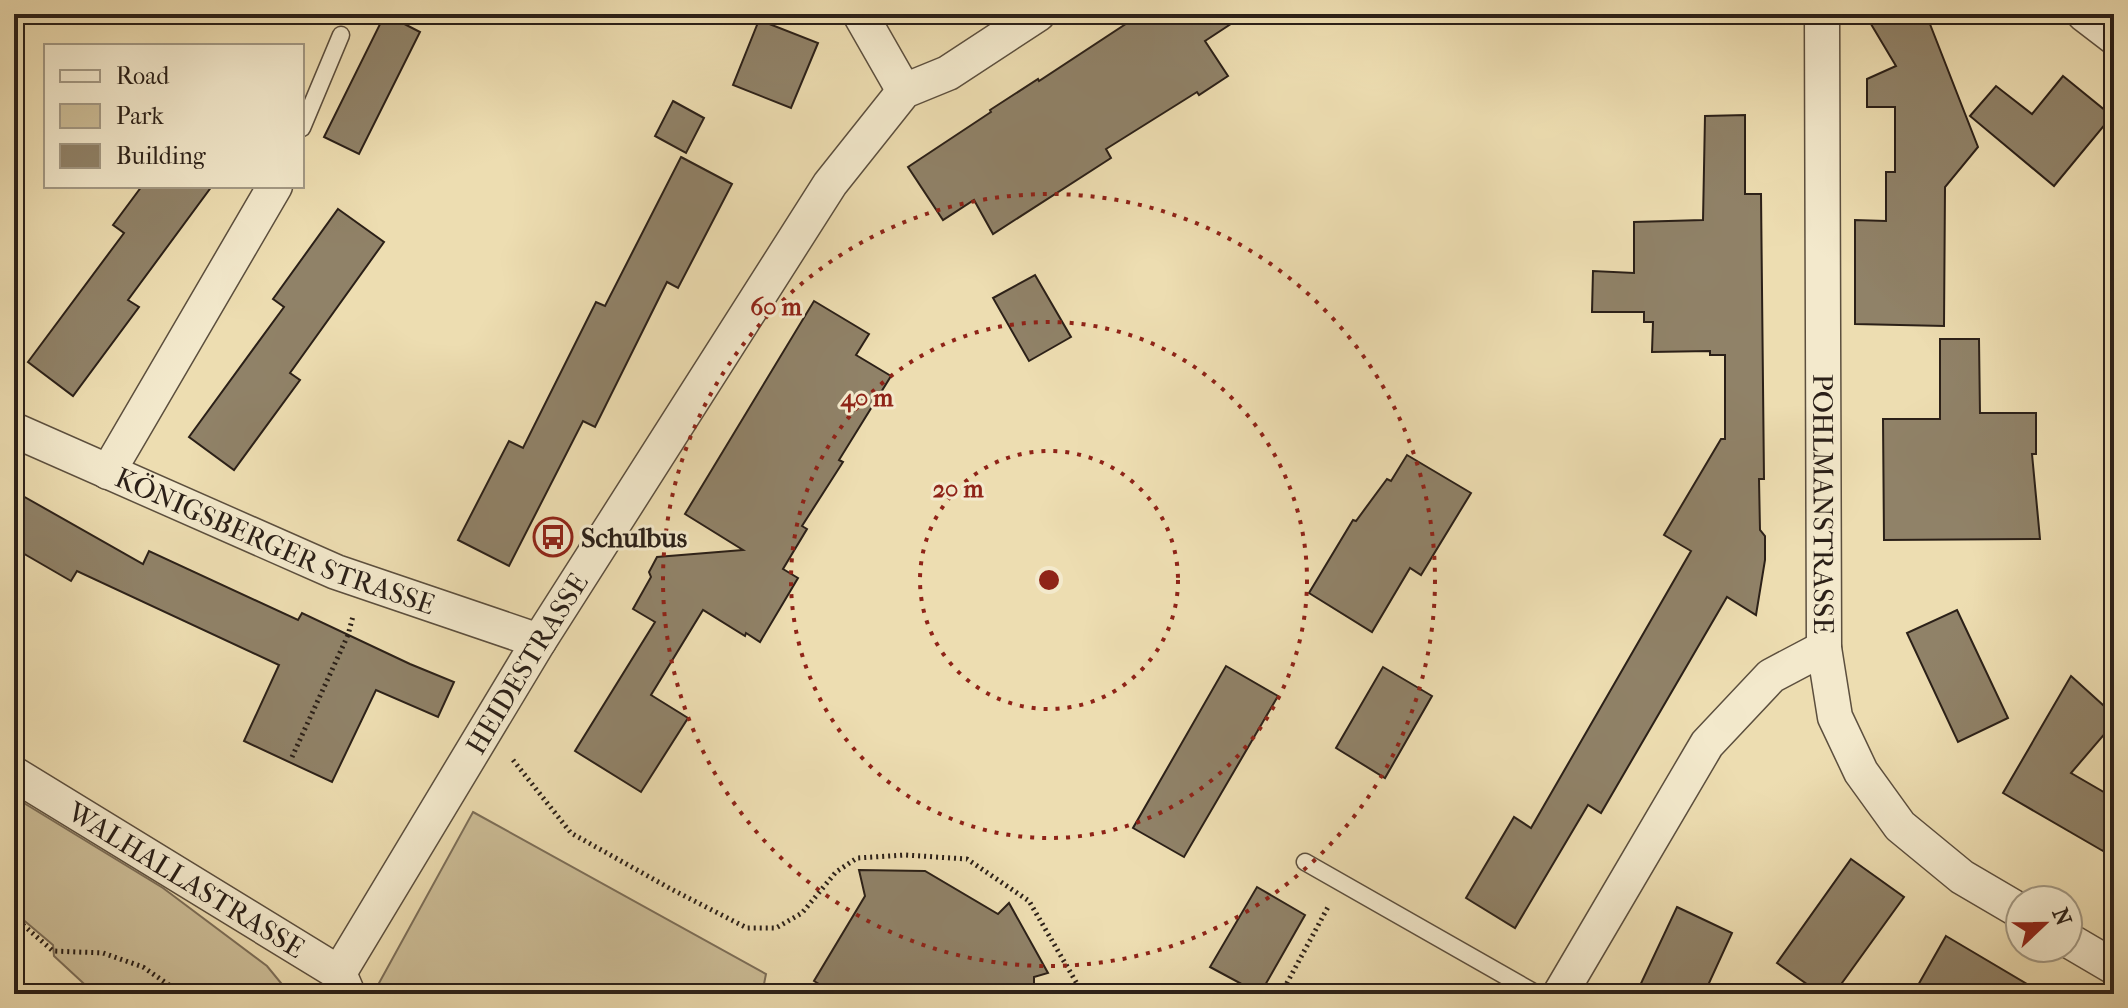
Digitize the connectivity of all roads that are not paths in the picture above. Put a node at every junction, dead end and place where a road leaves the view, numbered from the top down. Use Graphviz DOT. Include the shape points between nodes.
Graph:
graph roads {
  1 [pos="860,14"];
  2 [pos="1038,14"];
  3 [pos="1822,14"];
  4 [pos="2084,14"];
  5 [pos="341,35"];
  6 [pos="2114,37"];
  7 [pos="904,91"];
  8 [pos="304,123"];
  9 [pos="274,188"];
  10 [pos="14,430"];
  11 [pos="108,472"];
  12 [pos="539,641"];
  13 [pos="1824,648"];
  14 [pos="14,774"];
  15 [pos="1305,862"];
  16 [pos="2004,902"];
  17 [pos="2084,949"];
  18 [pos="2114,967"];
  19 [pos="343,983"];
  20 [pos="1537,994"];
  21 [pos="1560,994"];
  1 -- 7 [label="street"];
  2 -- 7 [label="street, HEIDESTRASSE" via="948,73"];
  3 -- 13 [label="street, POHLMANSTRASSE"];
  4 -- 6 [label="street"];
  5 -- 8 [label="lane"];
  7 -- 12 [label="street, HEIDESTRASSE" via="830,184"];
  9 -- 11 [label="street"];
  10 -- 11 [label="street, KÖNIGSBERGER STRASSE"];
  11 -- 12 [label="street, KÖNIGSBERGER STRASSE" via="336,572"];
  12 -- 19 [label="street, HEIDESTRASSE"];
  13 -- 16 [label="street" via="1835,717 1861,772 1900,826 1962,877"];
  13 -- 21 [label="street, POHLMANSTRASSE" via="1771,676 1707,744"];
  14 -- 19 [label="street, WALHALLASTRASSE"];
  15 -- 20 [label="lane"];
  17 -- 18 [label="street"];
}
